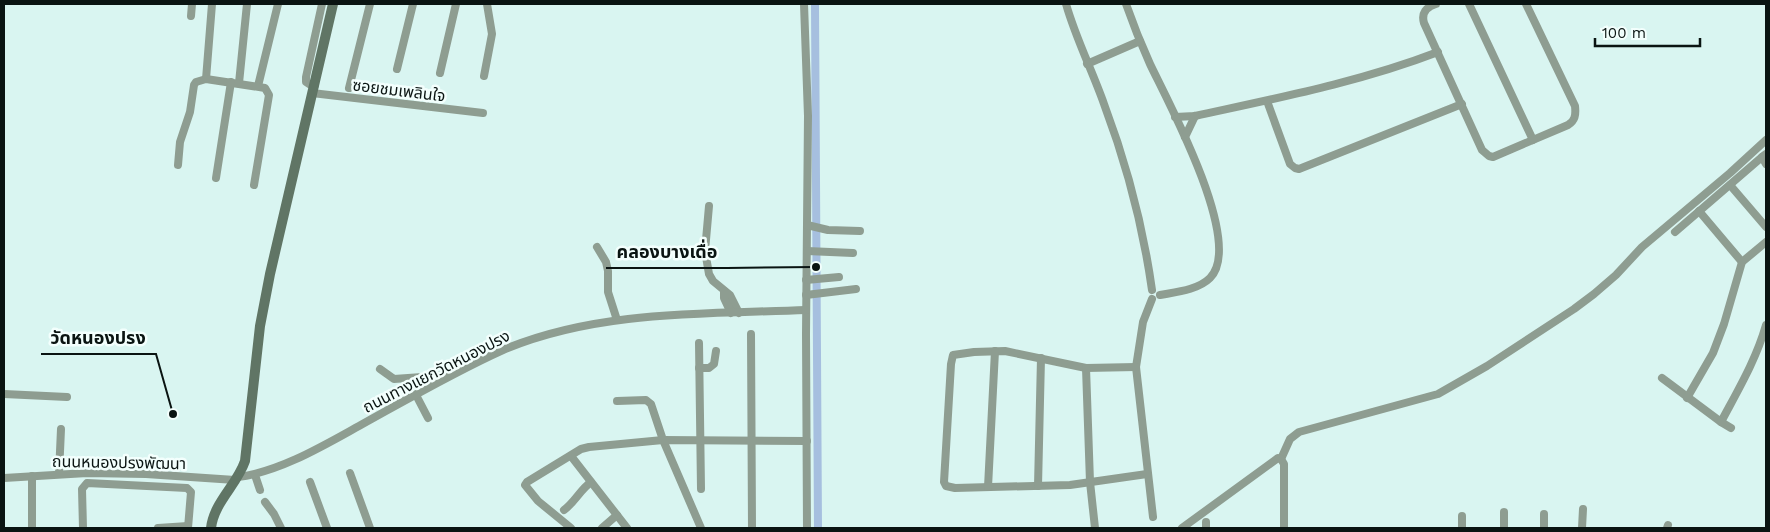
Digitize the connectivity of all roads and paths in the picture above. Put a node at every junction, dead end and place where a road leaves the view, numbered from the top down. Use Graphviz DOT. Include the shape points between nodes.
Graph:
graph roads {
  1 [pos="192,4"];
  2 [pos="212,4"];
  3 [pos="247,4"];
  4 [pos="278,4"];
  5 [pos="322,4"];
  6 [pos="333,4"];
  7 [pos="370,4"];
  8 [pos="413,4"];
  9 [pos="456,4"];
  10 [pos="487,4"];
  11 [pos="804,4"];
  12 [pos="1066,4"];
  13 [pos="1126,4"];
  14 [pos="1436,4"];
  15 [pos="1469,4"];
  16 [pos="1526,4"];
  17 [pos="191,16"];
  18 [pos="1140,41"];
  19 [pos="1438,52"];
  20 [pos="1087,64"];
  21 [pos="397,69"];
  22 [pos="440,73"];
  23 [pos="484,76"];
  24 [pos="206,79"];
  25 [pos="235,83"];
  26 [pos="258,86"];
  27 [pos="349,88"];
  28 [pos="313,89"];
  29 [pos="1267,101"];
  30 [pos="1462,104"];
  31 [pos="483,113"];
  32 [pos="1195,116"];
  33 [pos="1176,118"];
  34 [pos="1185,137"];
  35 [pos="1533,140"];
  36 [pos="1766,140"];
  37 [pos="1765,158"];
  38 [pos="178,165"];
  39 [pos="216,178"];
  40 [pos="254,185"];
  41 [pos="1730,185"];
  42 [pos="709,206"];
  43 [pos="1699,211"];
  44 [pos="812,226"];
  45 [pos="1766,227"];
  46 [pos="860,231"];
  47 [pos="1675,232"];
  48 [pos="1766,242"];
  49 [pos="597,247"];
  50 [pos="812,251"];
  51 [pos="853,253"];
  52 [pos="1742,262"];
  53 [pos="840,277"];
  54 [pos="812,280"];
  55 [pos="856,289"];
  56 [pos="1152,290"];
  57 [pos="812,294"];
  58 [pos="1160,295"];
  59 [pos="1152,299"];
  60 [pos="806,310"];
  61 [pos="735,313"];
  62 [pos="618,320"];
  63 [pos="1766,325"];
  64 [pos="751,334"];
  65 [pos="699,343"];
  66 [pos="716,351"];
  67 [pos="995,351"];
  68 [pos="1042,358"];
  69 [pos="1136,367"];
  70 [pos="699,368"];
  71 [pos="1086,368"];
  72 [pos="380,370"];
  73 [pos="452,375"];
  74 [pos="1662,378"];
  75 [pos="4,394"];
  76 [pos="67,397"];
  77 [pos="417,397"];
  78 [pos="1687,398"];
  79 [pos="617,401"];
  80 [pos="428,418"];
  81 [pos="1721,422"];
  82 [pos="1731,428"];
  83 [pos="61,429"];
  84 [pos="663,440"];
  85 [pos="700,440"];
  86 [pos="751,441"];
  87 [pos="807,442"];
  88 [pos="571,456"];
  89 [pos="1282,459"];
  90 [pos="350,472"];
  91 [pos="59,474"];
  92 [pos="1147,474"];
  93 [pos="32,476"];
  94 [pos="4,478"];
  95 [pos="255,478"];
  96 [pos="236,479"];
  97 [pos="310,482"];
  98 [pos="591,482"];
  99 [pos="1090,482"];
  100 [pos="1038,486"];
  101 [pos="988,487"];
  102 [pos="260,489"];
  103 [pos="701,489"];
  104 [pos="265,502"];
  105 [pos="1582,508"];
  106 [pos="564,510"];
  107 [pos="1504,512"];
  108 [pos="1544,514"];
  109 [pos="617,515"];
  110 [pos="1462,516"];
  111 [pos="1153,517"];
  112 [pos="188,527"];
  113 [pos="32,528"];
  114 [pos="82,528"];
  115 [pos="158,528"];
  116 [pos="211,528"];
  117 [pos="281,528"];
  118 [pos="327,528"];
  119 [pos="370,528"];
  120 [pos="571,528"];
  121 [pos="602,528"];
  122 [pos="627,528"];
  123 [pos="701,528"];
  124 [pos="752,528"];
  125 [pos="807,528"];
  126 [pos="1096,528"];
  127 [pos="1182,528"];
  128 [pos="1284,528"];
  129 [pos="1462,528"];
  130 [pos="1504,528"];
  131 [pos="1544,528"];
  132 [pos="1582,528"];
  1 -- 17 [label="street"];
  2 -- 24 [label="street"];
  3 -- 25 [label="street"];
  4 -- 26 [label="street"];
  5 -- 28 [label="street" via="306,77 306,82"];
  6 -- 28 [label="street"];
  7 -- 27 [label="street"];
  8 -- 21 [label="street"];
  9 -- 22 [label="street"];
  10 -- 23 [label="street" via="492,34"];
  11 -- 44 [label="street"];
  12 -- 20 [label="street"];
  13 -- 18 [label="street"];
  14 -- 19 [label="street" via="1427,8 1422,18"];
  15 -- 35 [label="street"];
  16 -- 35 [label="street" via="1576,113 1568,126"];
  18 -- 20 [label="street"];
  18 -- 33 [label="street"];
  19 -- 29 [label="street" via="1373,74"];
  19 -- 30 [label="street"];
  20 -- 56 [label="street" via="1104,102 1130,182"];
  24 -- 25 [label="street"];
  24 -- 38 [label="street" via="194,85 190,112 180,142"];
  25 -- 26 [label="street"];
  25 -- 39 [label="street"];
  26 -- 40 [label="street" via="265,88 269,95"];
  28 -- 31 [label="street, ซอยชมเพลินใจ"];
  28 -- 96 [label="street" via="268,282 245,461"];
  29 -- 30 [label="street" via="1290,164 1299,169"];
  29 -- 32 [label="street"];
  30 -- 35 [label="street" via="1482,150 1489,156 1497,156"];
  32 -- 33 [label="street"];
  32 -- 34 [label="street"];
  33 -- 34 [label="street"];
  34 -- 58 [label="street" via="1208,193 1219,258 1211,277 1202,283"];
  36 -- 89 [label="street" via="1574,309 1438,394 1299,432 1290,439"];
  37 -- 41 [label="street"];
  41 -- 43 [label="street"];
  41 -- 45 [label="street"];
  42 -- 61 [label="street" via="706,263 713,281 724,291 724,298"];
  43 -- 47 [label="street"];
  43 -- 52 [label="street"];
  44 -- 46 [label="street"];
  44 -- 50 [label="street"];
  48 -- 52 [label="street"];
  49 -- 62 [label="street" via="606,262 608,292"];
  50 -- 51 [label="street"];
  50 -- 54 [label="street"];
  52 -- 78 [label="street" via="1722,331"];
  53 -- 54 [label="street"];
  54 -- 57 [label="street"];
  55 -- 57 [label="street"];
  56 -- 58 [label="street"];
  56 -- 59 [label="street" via="1149,296"];
  57 -- 60 [label="street"];
  58 -- 59 [label="street"];
  59 -- 69 [label="street" via="1144,322"];
  60 -- 61 [label="street, ถนนทางแยกวัดหนองปรง"];
  60 -- 87 [label="street"];
  61 -- 62 [label="street, ถนนทางแยกวัดหนองปรง"];
  62 -- 73 [label="street, ถนนทางแยกวัดหนองปรง" via="530,340"];
  63 -- 81 [label="street" via="1752,365"];
  64 -- 86 [label="street"];
  65 -- 70 [label="street"];
  66 -- 70 [label="street" via="714,364 709,368"];
  67 -- 68 [label="street"];
  67 -- 101 [label="street"];
  67 -- 101 [label="street" via="953,355 944,478 949,488"];
  68 -- 71 [label="street"];
  68 -- 100 [label="street"];
  69 -- 71 [label="street"];
  69 -- 92 [label="street"];
  70 -- 85 [label="street"];
  71 -- 99 [label="street"];
  72 -- 73 [label="street" via="394,379"];
  73 -- 77 [label="street, ถนนทางแยกวัดหนองปรง"];
  74 -- 78 [label="street"];
  75 -- 76 [label="street"];
  77 -- 80 [label="street"];
  77 -- 95 [label="street, ถนนทางแยกวัดหนองปรง"];
  78 -- 81 [label="street"];
  79 -- 84 [label="street" via="646,400 651,404"];
  81 -- 82 [label="street"];
  83 -- 91 [label="street"];
  84 -- 85 [label="street"];
  84 -- 88 [label="street" via="589,447"];
  84 -- 123 [label="street"];
  85 -- 86 [label="street"];
  85 -- 103 [label="street"];
  86 -- 87 [label="street"];
  86 -- 124 [label="street"];
  87 -- 125 [label="street"];
  88 -- 98 [label="street"];
  88 -- 120 [label="street" via="524,485"];
  89 -- 127 [label="street" via="1274,460"];
  89 -- 128 [label="street"];
  90 -- 119 [label="street"];
  91 -- 93 [label="street, ถนนหนองปรงพัฒนา"];
  91 -- 96 [label="street, ถนนหนองปรงพัฒนา"];
  92 -- 99 [label="street"];
  92 -- 111 [label="street"];
  93 -- 94 [label="street, ถนนหนองปรงพัฒนา"];
  93 -- 113 [label="street"];
  95 -- 96 [label="street, ถนนทางแยกวัดหนองปรง"];
  95 -- 102 [label="street"];
  96 -- 116 [label="street" via="216,510"];
  97 -- 118 [label="street"];
  98 -- 106 [label="street"];
  98 -- 109 [label="street"];
  99 -- 100 [label="street"];
  99 -- 126 [label="street"];
  100 -- 101 [label="street"];
  104 -- 117 [label="street"];
  105 -- 132 [label="street"];
  107 -- 130 [label="street"];
  108 -- 131 [label="street"];
  109 -- 121 [label="street"];
  109 -- 122 [label="street"];
  110 -- 129 [label="street"];
  112 -- 114 [label="street" via="191,492 187,488 87,483 82,489"];
  112 -- 115 [label="street"];
}
